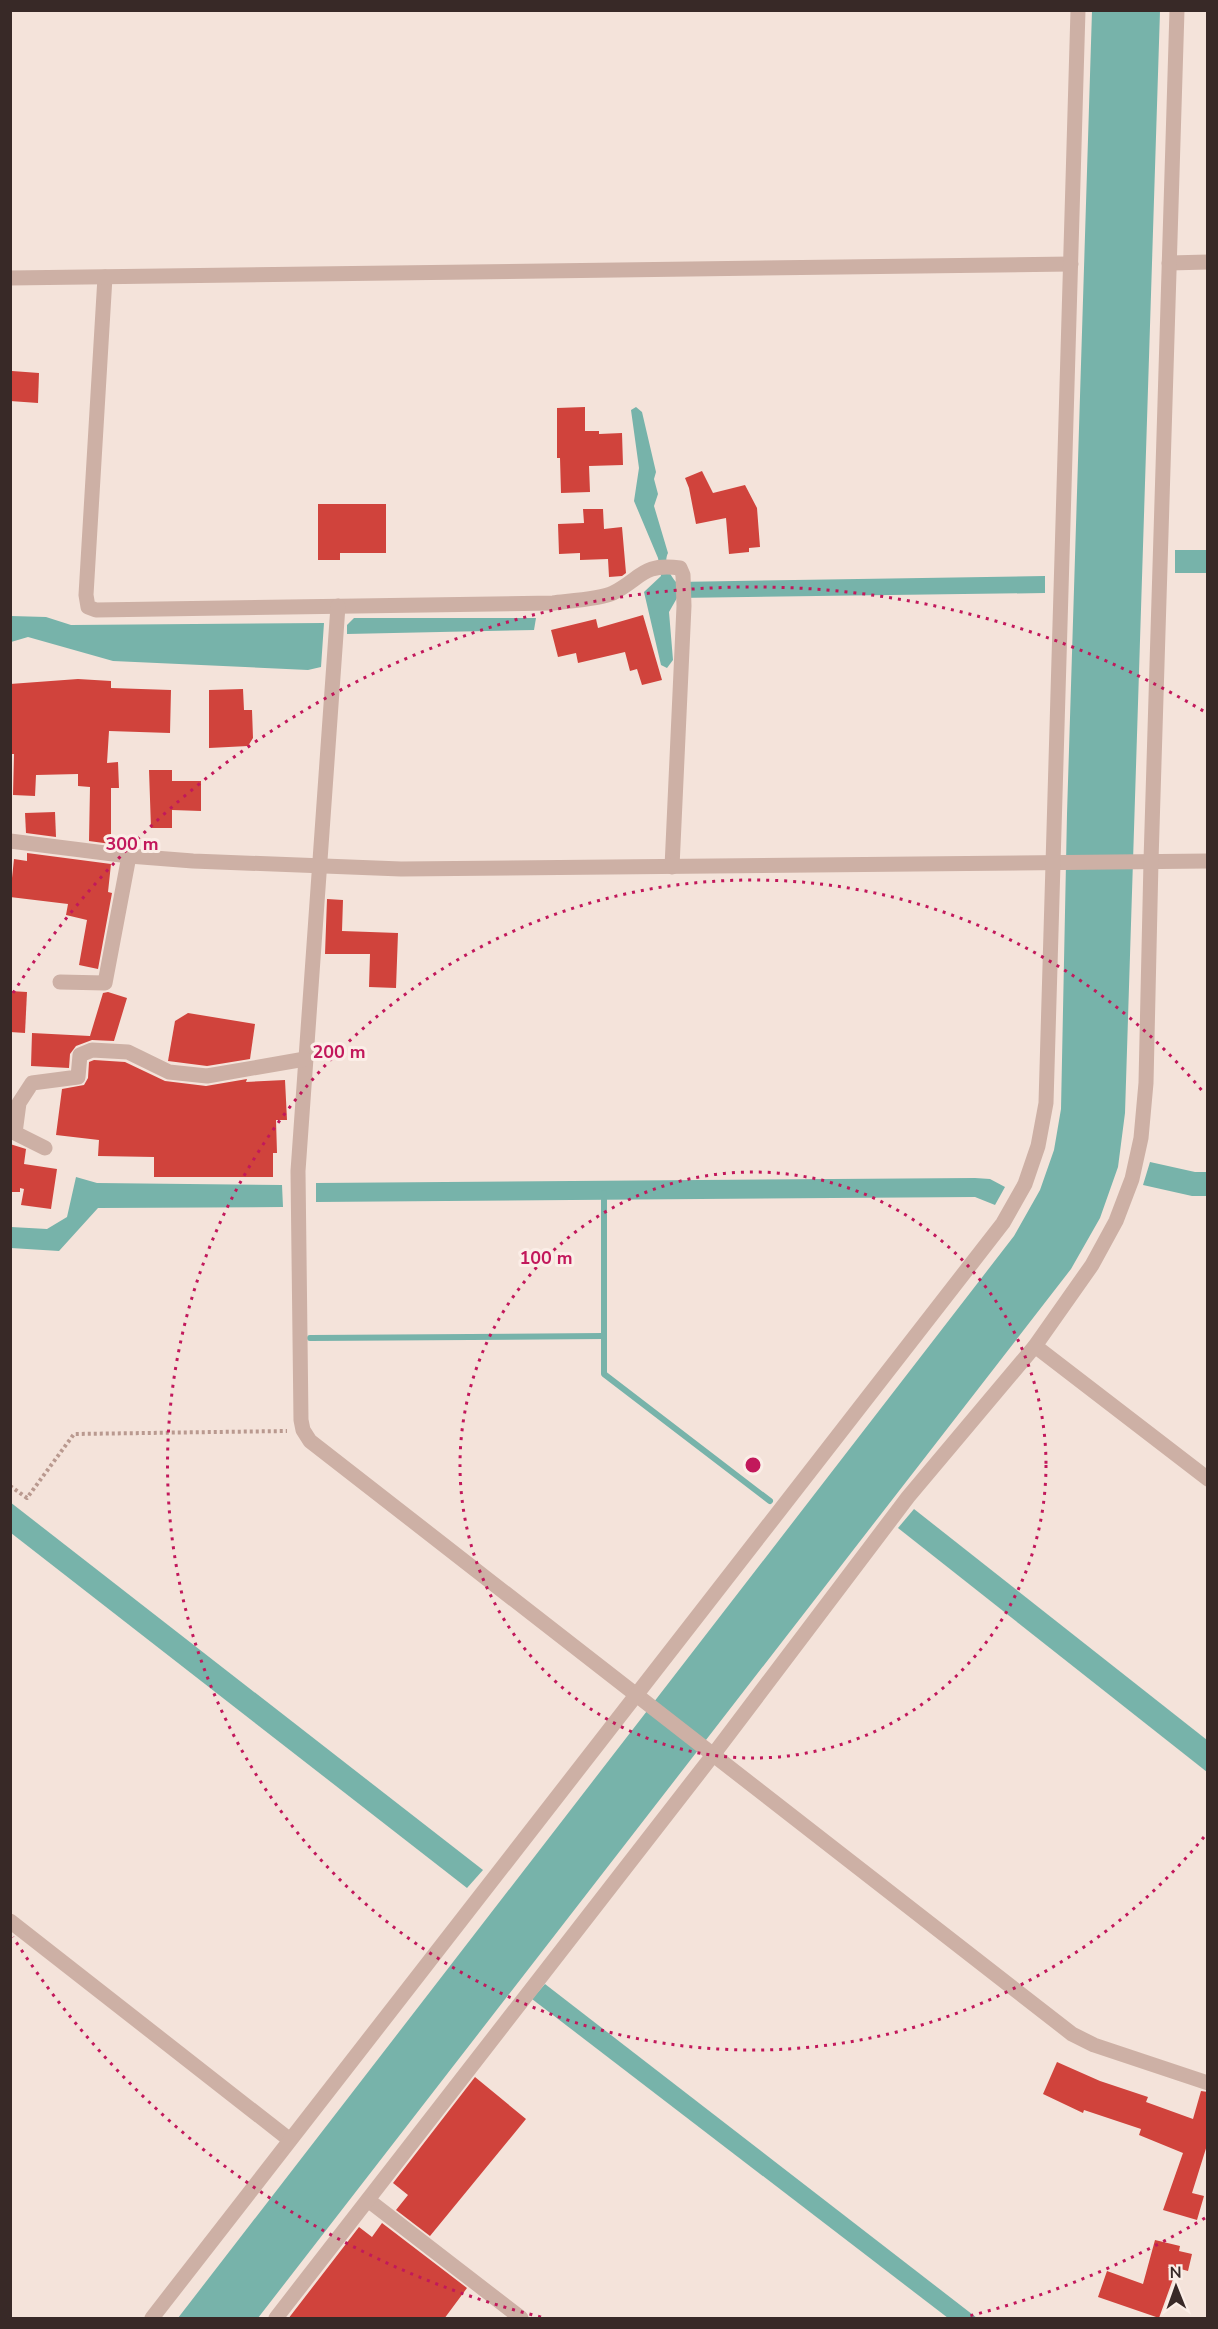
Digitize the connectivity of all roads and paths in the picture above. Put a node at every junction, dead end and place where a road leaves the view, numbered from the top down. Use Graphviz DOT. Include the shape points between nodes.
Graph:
graph roads {
  1 [pos="1078,10"];
  2 [pos="1176,10"];
  3 [pos="1208,262"];
  4 [pos="1169,263"];
  5 [pos="1071,264"];
  6 [pos="105,277"];
  7 [pos="10,278"];
  8 [pos="338,606"];
  9 [pos="10,841"];
  10 [pos="129,856"];
  11 [pos="1144,861"];
  12 [pos="1208,861"];
  13 [pos="1057,863"];
  14 [pos="319,865"];
  15 [pos="672,867"];
  16 [pos="60,982"];
  17 [pos="305,1059"];
  18 [pos="45,1148"];
  19 [pos="1035,1346"];
  20 [pos="303,1430"];
  21 [pos="1208,1479"];
  22 [pos="10,1486"];
  23 [pos="639,1698"];
  24 [pos="709,1753"];
  25 [pos="10,1921"];
  26 [pos="1208,2083"];
  27 [pos="290,2140"];
  28 [pos="368,2200"];
  29 [pos="152,2319"];
  30 [pos="276,2319"];
  31 [pos="521,2319"];
  1 -- 5 [label="street"];
  2 -- 4 [label="street"];
  3 -- 4 [label="street"];
  4 -- 11 [label="street"];
  5 -- 6 [label="street"];
  5 -- 13 [label="street"];
  6 -- 7 [label="street"];
  6 -- 8 [label="street" via="88,607 96,610"];
  8 -- 14 [label="street"];
  8 -- 15 [label="street" via="553,603 612,594 642,572 670,570 684,606"];
  9 -- 10 [label="street"];
  10 -- 14 [label="street"];
  10 -- 16 [label="street" via="105,983"];
  11 -- 12 [label="street"];
  11 -- 13 [label="street"];
  11 -- 19 [label="street" via="1146,1083 1132,1179 1116,1221 1092,1265"];
  13 -- 15 [label="street"];
  13 -- 23 [label="street" via="1046,1103 1038,1146 1025,1184 1003,1223"];
  14 -- 15 [label="street" via="401,869"];
  14 -- 17 [label="street"];
  17 -- 18 [label="street" via="207,1076 169,1072 129,1052 92,1050 80,1055 78,1077 32,1083 19,1103 15,1133"];
  17 -- 20 [label="street" via="298,1172"];
  19 -- 21 [label="street"];
  19 -- 24 [label="street" via="908,1497"];
  20 -- 22 [label="path" via="74,1434 27,1498"];
  20 -- 23 [label="street" via="309,1441"];
  23 -- 24 [label="street"];
  23 -- 27 [label="street"];
  24 -- 26 [label="street" via="1072,2034"];
  24 -- 28 [label="street"];
  25 -- 27 [label="street"];
  27 -- 29 [label="street"];
  28 -- 30 [label="street"];
  28 -- 31 [label="street"];
}
